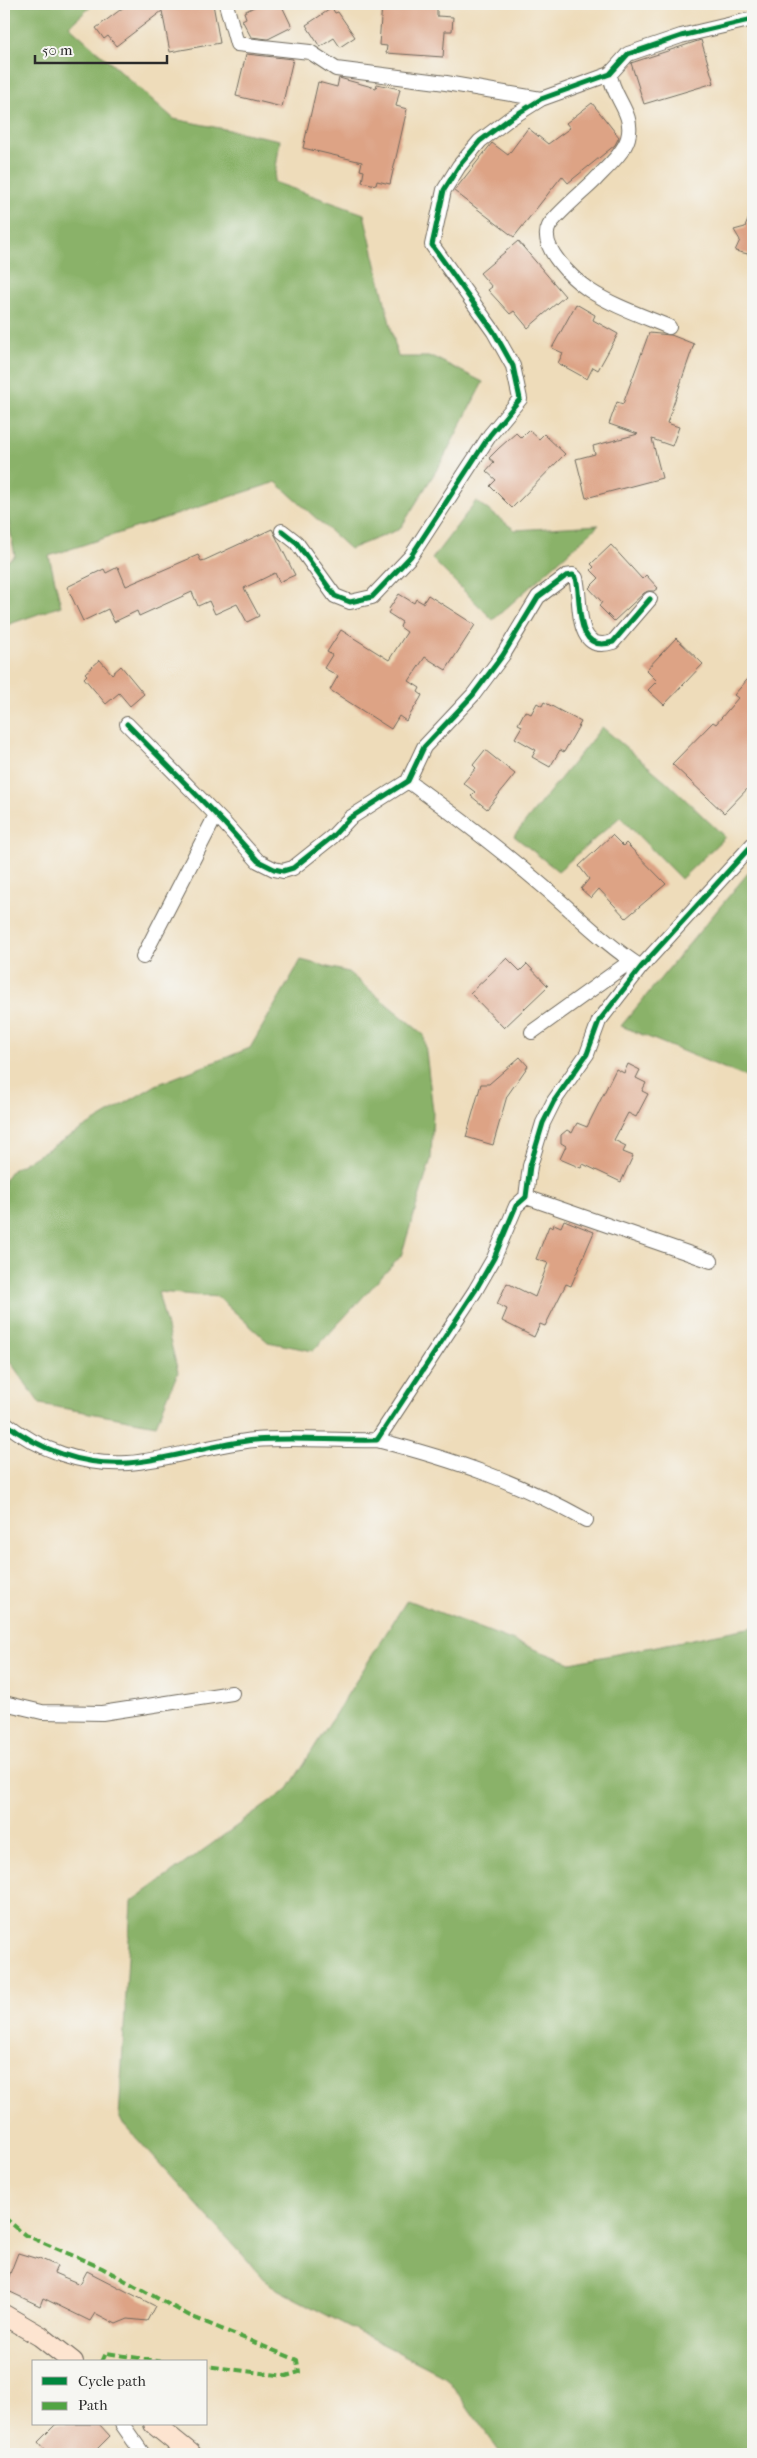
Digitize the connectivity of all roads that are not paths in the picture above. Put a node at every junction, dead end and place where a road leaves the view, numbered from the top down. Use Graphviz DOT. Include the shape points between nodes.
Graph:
graph roads {
  1 [pos="226,4"];
  2 [pos="753,18"];
  3 [pos="610,74"];
  4 [pos="542,99"];
  5 [pos="669,327"];
  6 [pos="282,531"];
  7 [pos="650,599"];
  8 [pos="127,724"];
  9 [pos="408,781"];
  10 [pos="216,815"];
  11 [pos="753,844"];
  12 [pos="143,957"];
  13 [pos="636,964"];
  14 [pos="532,1032"];
  15 [pos="526,1197"];
  16 [pos="711,1260"];
  17 [pos="4,1422"];
  18 [pos="377,1440"];
  19 [pos="586,1520"];
  20 [pos="232,1693"];
  21 [pos="4,1703"];
  22 [pos="4,2315"];
  23 [pos="70,2360"];
  24 [pos="123,2426"];
  25 [pos="156,2426"];
  26 [pos="143,2454"];
  27 [pos="190,2454"];
  1 -- 4 [label="street" via="237,44 310,52 336,69"];
  2 -- 3 [label="street" via="681,36 628,54"];
  3 -- 4 [label="street"];
  3 -- 5 [label="street" via="611,85 628,118 627,141 550,224 548,243 553,254 589,290"];
  4 -- 6 [label="street" via="509,118 480,141 459,166 444,190 432,245 494,332 513,366 520,399 490,435 411,556 372,597 350,602 335,596 296,542"];
  7 -- 9 [label="street" via="613,642 604,645 595,643 582,627 576,578 566,576 549,587 538,597 503,655 473,695 424,747"];
  8 -- 10 [label="street"];
  9 -- 10 [label="street" via="350,818 293,868 283,871 258,862"];
  9 -- 13 [label="street" via="476,830 620,954"];
  10 -- 12 [label="street"];
  11 -- 13 [label="street"];
  13 -- 14 [label="street"];
  13 -- 15 [label="street" via="599,1021 587,1054 554,1101 543,1123 530,1166"];
  15 -- 16 [label="street"];
  15 -- 18 [label="street" via="516,1206 494,1258 475,1291"];
  17 -- 18 [label="street" via="59,1454 97,1462 128,1463 257,1440"];
  18 -- 19 [label="street" via="487,1472"];
  20 -- 21 [label="street" via="102,1713 42,1712"];
  22 -- 23 [label="main road" via="40,2336"];
  24 -- 26 [label="street"];
  25 -- 27 [label="main road"];
}
